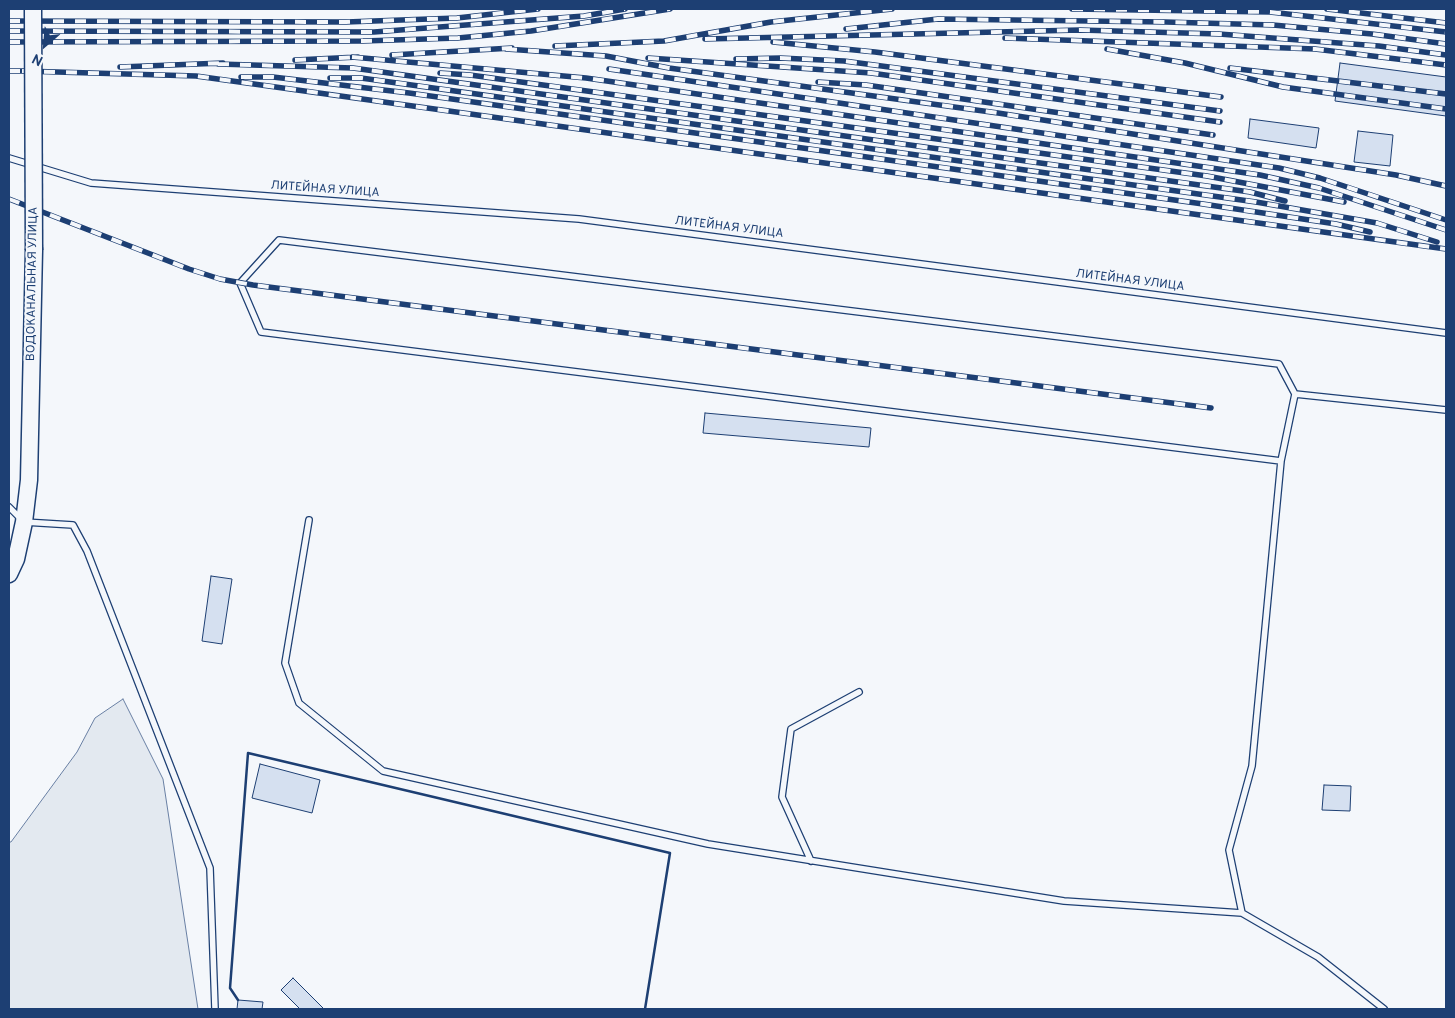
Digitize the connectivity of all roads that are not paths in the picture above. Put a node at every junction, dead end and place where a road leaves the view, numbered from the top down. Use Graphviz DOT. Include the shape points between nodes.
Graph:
graph roads {
  1 [pos="33,9"];
  2 [pos="9,158"];
  3 [pos="1446,333"];
  4 [pos="1295,394"];
  5 [pos="1446,410"];
  6 [pos="1282,461"];
  7 [pos="9,507"];
  8 [pos="309,520"];
  9 [pos="24,522"];
  10 [pos="9,574"];
  11 [pos="859,692"];
  12 [pos="811,861"];
  13 [pos="1242,913"];
  14 [pos="215,1009"];
  15 [pos="1384,1009"];
  1 -- 9 [label="main road, ВОДОКАНАЛЬНАЯ УЛИЦА, bridge" via="34,250 30,480"];
  2 -- 3 [label="lane, ЛИТЕЙНАЯ УЛИЦА" via="91,183 578,218"];
  4 -- 5 [label="lane"];
  4 -- 6 [label="lane"];
  4 -- 6 [label="lane" via="1279,364 279,240 240,283 260,332"];
  6 -- 13 [label="lane" via="1252,766 1229,850"];
  7 -- 9 [label="lane"];
  8 -- 12 [label="lane" via="285,663 299,703 383,771 708,844"];
  9 -- 10 [label="main road, ВОДОКАНАЛЬНАЯ УЛИЦА" via="16,559"];
  9 -- 14 [label="lane" via="73,525 87,551 210,868"];
  11 -- 12 [label="lane" via="790,729 782,796"];
  12 -- 13 [label="lane" via="1064,901"];
  13 -- 15 [label="lane" via="1318,956"];
}
